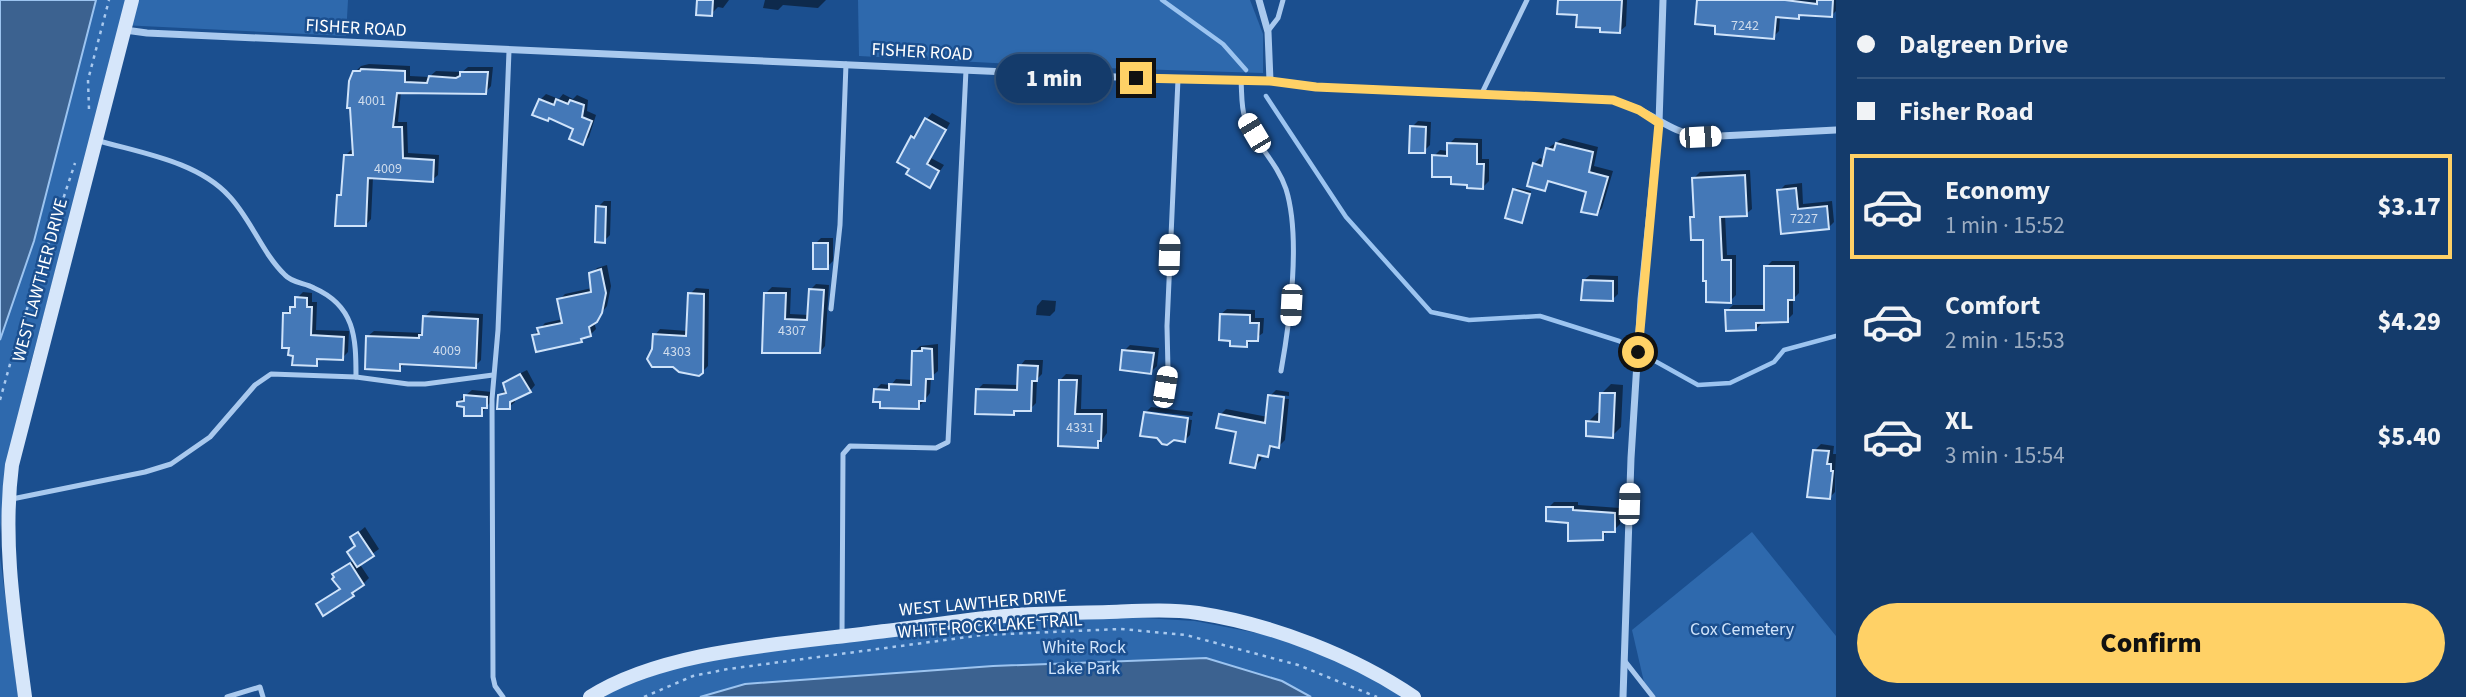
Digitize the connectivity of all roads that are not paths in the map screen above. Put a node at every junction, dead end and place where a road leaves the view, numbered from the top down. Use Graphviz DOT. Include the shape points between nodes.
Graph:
graph roads {
  1 [pos="132,0"];
  2 [pos="1259,0"];
  3 [pos="1283,0"];
  4 [pos="1527,0"];
  5 [pos="1663,0"];
  6 [pos="125,30"];
  7 [pos="1268,32"];
  8 [pos="509,51"];
  9 [pos="846,64"];
  10 [pos="966,70"];
  11 [pos="1178,79"];
  12 [pos="1241,81"];
  13 [pos="1270,81"];
  14 [pos="1480,95"];
  15 [pos="1659,123"];
  16 [pos="1836,130"];
  17 [pos="96,140"];
  18 [pos="831,309"];
  19 [pos="1281,371"];
  20 [pos="493,375"];
  21 [pos="356,377"];
  22 [pos="1165,387"];
  23 [pos="8,500"];
  24 [pos="842,637"];
  25 [pos="1624,660"];
  26 [pos="25,697"];
  27 [pos="227,697"];
  28 [pos="263,697"];
  29 [pos="503,697"];
  30 [pos="590,697"];
  31 [pos="1414,697"];
  32 [pos="1623,697"];
  33 [pos="1653,697"];
  1 -- 6 [label="street, WEST LAWTHER DRIVE"];
  2 -- 7 [label="street"];
  3 -- 7 [label="lane"];
  4 -- 14 [label="lane"];
  5 -- 15 [label="street"];
  6 -- 8 [label="street, FISHER ROAD"];
  6 -- 17 [label="street, WEST LAWTHER DRIVE"];
  7 -- 13 [label="street"];
  8 -- 9 [label="street, FISHER ROAD"];
  8 -- 20 [label="lane"];
  9 -- 10 [label="street, FISHER ROAD"];
  9 -- 18 [label="lane" via="840,225"];
  10 -- 11 [label="street, FISHER ROAD"];
  10 -- 24 [label="lane" via="948,442 936,448 850,446 843,454"];
  11 -- 12 [label="street, FISHER ROAD"];
  11 -- 22 [label="lane"];
  12 -- 13 [label="street, FISHER ROAD"];
  12 -- 19 [label="lane" via="1245,118 1277,167 1291,214 1290,327"];
  13 -- 14 [label="street, FISHER ROAD"];
  14 -- 15 [label="street, FISHER ROAD" via="1613,100"];
  15 -- 16 [label="street, FISHER ROAD" via="1700,137"];
  15 -- 25 [label="street" via="1641,299"];
  17 -- 21 [label="lane" via="183,166 229,196 286,277 339,303 356,344"];
  17 -- 23 [label="street, WEST LAWTHER DRIVE" via="15,453"];
  20 -- 21 [label="lane" via="416,384"];
  20 -- 29 [label="lane" via="493,677"];
  21 -- 23 [label="lane" via="271,373 210,437 171,464"];
  23 -- 26 [label="street, WEST LAWTHER DRIVE" via="9,559"];
  24 -- 30 [label="street, WEST LAWTHER DRIVE" via="666,664"];
  24 -- 31 [label="street, WEST LAWTHER DRIVE" via="1014,615 1197,613 1302,641"];
  25 -- 32 [label="street"];
  25 -- 33 [label="lane"];
  27 -- 28 [label="lane" via="260,687"];
}
